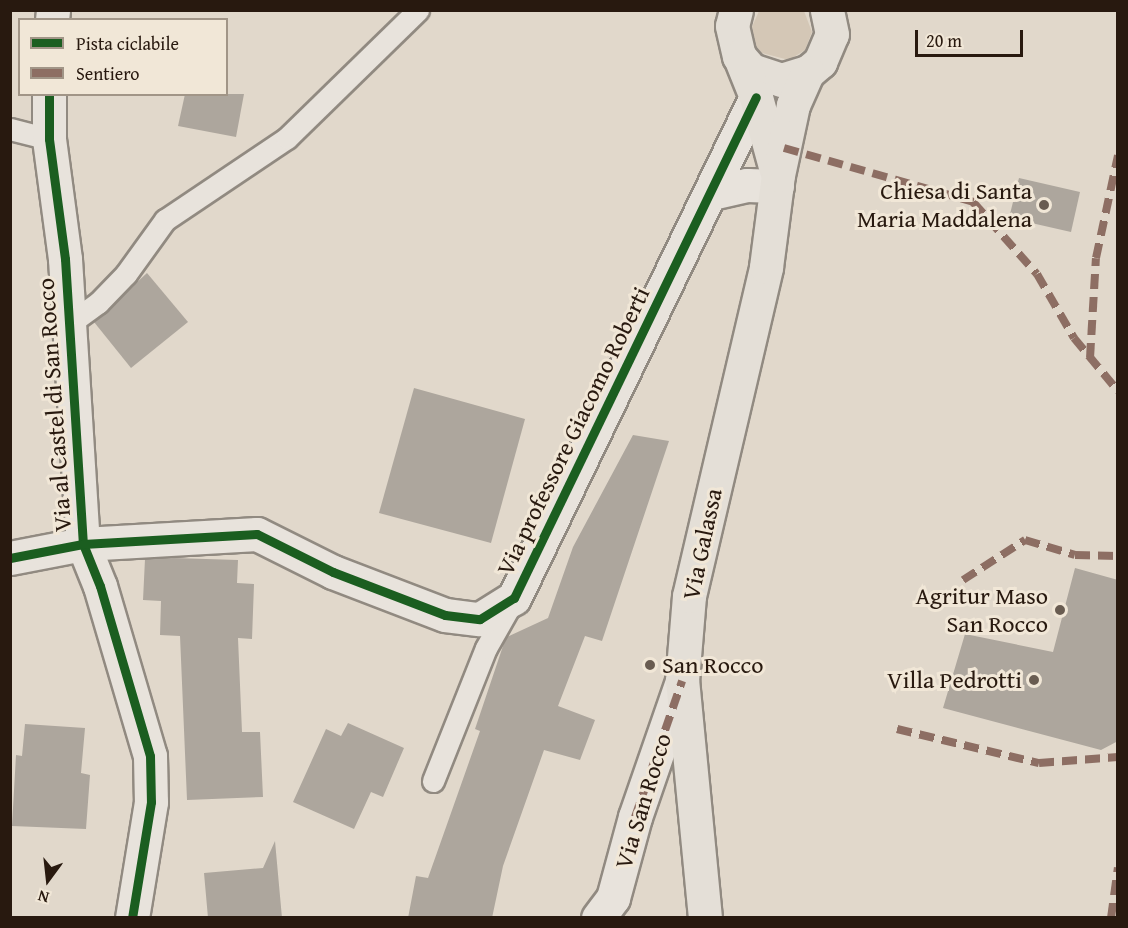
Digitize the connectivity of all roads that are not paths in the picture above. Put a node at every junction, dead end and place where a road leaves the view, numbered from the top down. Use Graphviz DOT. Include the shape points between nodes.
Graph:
graph roads {
  1 [pos="418,10"];
  2 [pos="736,10"];
  3 [pos="827,10"];
  4 [pos="739,56"];
  5 [pos="808,72"];
  6 [pos="50,96"];
  7 [pos="756,97"];
  8 [pos="10,129"];
  9 [pos="49,140"];
  10 [pos="777,180"];
  11 [pos="712,193"];
  12 [pos="69,324"];
  13 [pos="83,544"];
  14 [pos="10,558"];
  15 [pos="514,598"];
  16 [pos="682,681"];
  17 [pos="433,781"];
  18 [pos="132,918"];
  19 [pos="598,918"];
  20 [pos="705,918"];
  1 -- 12 [label="lane, Via al Castel di San Rocco" via="287,138 165,220 126,274 98,303"];
  2 -- 4 [label="main road, Via Galassa" via="732,34"];
  3 -- 5 [label="main road, Via Galassa" via="832,34 828,50"];
  4 -- 5 [label="main road" via="766,77 781,80"];
  4 -- 7 [label="main road, Via Galassa"];
  5 -- 10 [label="main road, Via Galassa" via="793,105"];
  6 -- 9 [label="street, Via al Castel di San Rocco"];
  7 -- 10 [label="main road, Via Galassa"];
  7 -- 11 [label="street, Via professore Giacomo Roberti"];
  8 -- 9 [label="lane"];
  9 -- 12 [label="street, Via al Castel di San Rocco"];
  10 -- 11 [label="street"];
  10 -- 16 [label="main road, Via Galassa" via="766,267 689,596"];
  11 -- 15 [label="street, Via professore Giacomo Roberti"];
  12 -- 13 [label="street, Via al Castel di San Rocco"];
  13 -- 14 [label="street, Via professore Giacomo Roberti"];
  13 -- 15 [label="street, Via professore Giacomo Roberti" via="257,534 333,572 445,615 480,619"];
  13 -- 18 [label="street, Via al Castel di San Rocco" via="100,586 150,756 152,802"];
  15 -- 17 [label="lane, Via professore Giacomo Roberti" via="486,648"];
  16 -- 19 [label="street, Via San Rocco" via="635,817 613,898"];
  16 -- 20 [label="main road, Via Galassa"];
}
